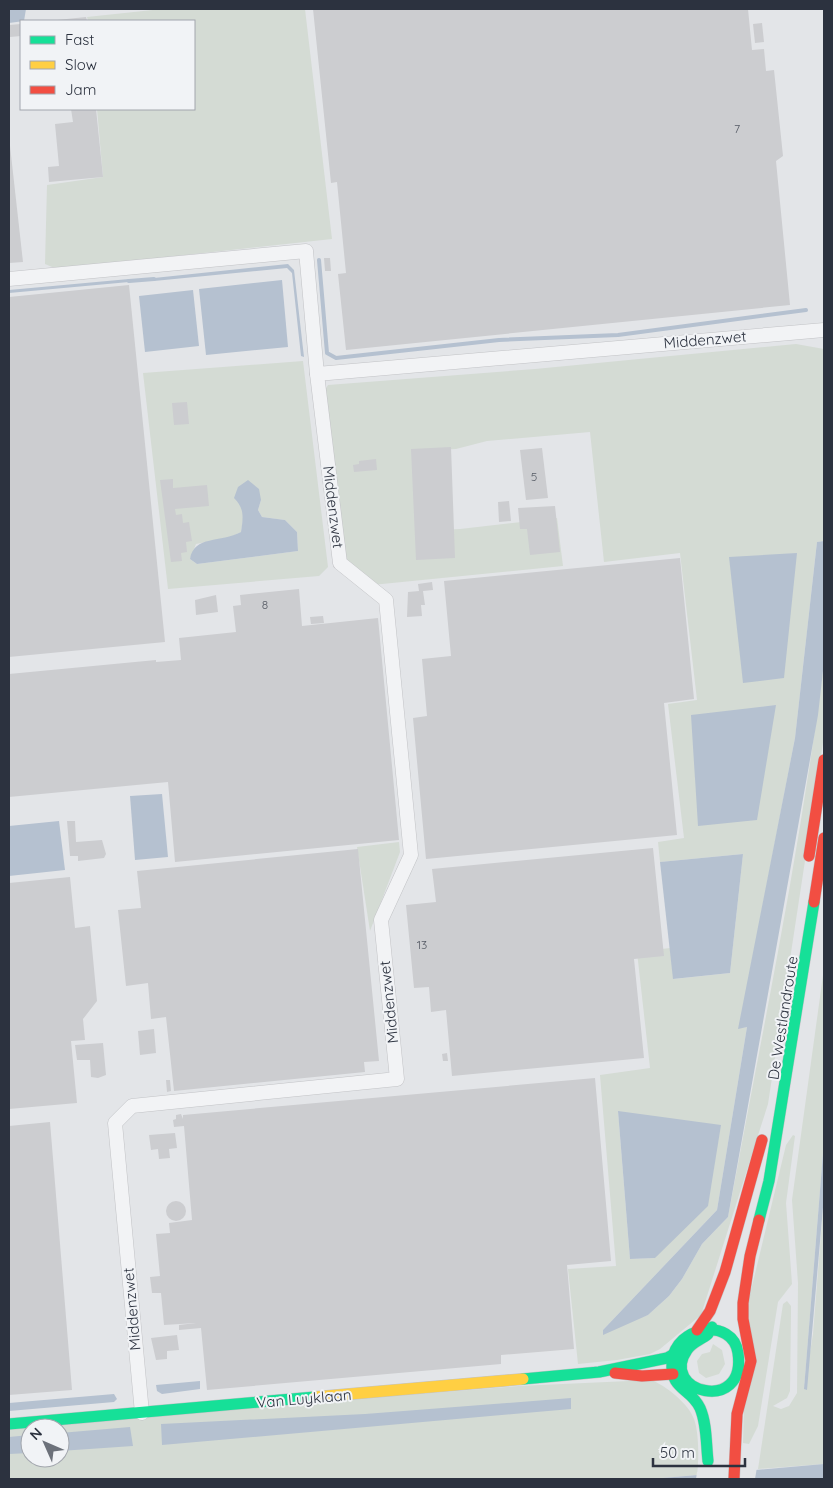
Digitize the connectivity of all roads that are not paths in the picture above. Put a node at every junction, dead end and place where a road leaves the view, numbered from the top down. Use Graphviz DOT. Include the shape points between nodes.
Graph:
graph roads {
  1 [pos="9,279"];
  2 [pos="824,330"];
  3 [pos="316,374"];
  4 [pos="824,760"];
  5 [pos="824,838"];
  6 [pos="783,1018"];
  7 [pos="764,1132"];
  8 [pos="750,1256"];
  9 [pos="725,1272"];
  10 [pos="730,1310"];
  11 [pos="727,1325"];
  12 [pos="712,1329"];
  13 [pos="696,1330"];
  14 [pos="730,1338"];
  15 [pos="674,1354"];
  16 [pos="599,1372"];
  17 [pos="678,1375"];
  18 [pos="725,1388"];
  19 [pos="698,1396"];
  20 [pos="142,1413"];
  21 [pos="9,1424"];
  22 [pos="735,1458"];
  23 [pos="708,1465"];
  24 [pos="734,1479"];
  1 -- 3 [label="street, Middenzwet" via="306,251"];
  2 -- 3 [label="street, Middenzwet"];
  3 -- 20 [label="street, Middenzwet" via="340,562 386,600 411,855 381,920 397,1079 132,1106 115,1123"];
  4 -- 6 [label="main road, De Westlandroute"];
  5 -- 8 [label="main road, De Westlandroute" via="769,1181"];
  7 -- 9 [label="main road"];
  8 -- 10 [label="main road, De Westlandroute"];
  8 -- 22 [label="main road, De Westlandroute" via="743,1319 751,1361 738,1402"];
  9 -- 12 [label="main road" via="724,1288"];
  9 -- 13 [label="main road" via="705,1324"];
  11 -- 14 [label="main road"];
  12 -- 13 [label="main road"];
  12 -- 14 [label="main road"];
  12 -- 17 [label="main road" via="686,1351"];
  13 -- 15 [label="main road" via="680,1342"];
  14 -- 18 [label="main road" via="738,1351 739,1367 736,1377"];
  15 -- 16 [label="main road, Van Luyklaan"];
  15 -- 17 [label="main road"];
  16 -- 17 [label="main road, Van Luyklaan"];
  16 -- 20 [label="main road, Van Luyklaan"];
  17 -- 19 [label="main road" via="679,1387"];
  18 -- 19 [label="main road"];
  18 -- 22 [label="main road, De Westlandroute"];
  19 -- 23 [label="main road"];
  20 -- 21 [label="main road, Van Luyklaan"];
  22 -- 24 [label="main road, De Westlandroute"];
}
